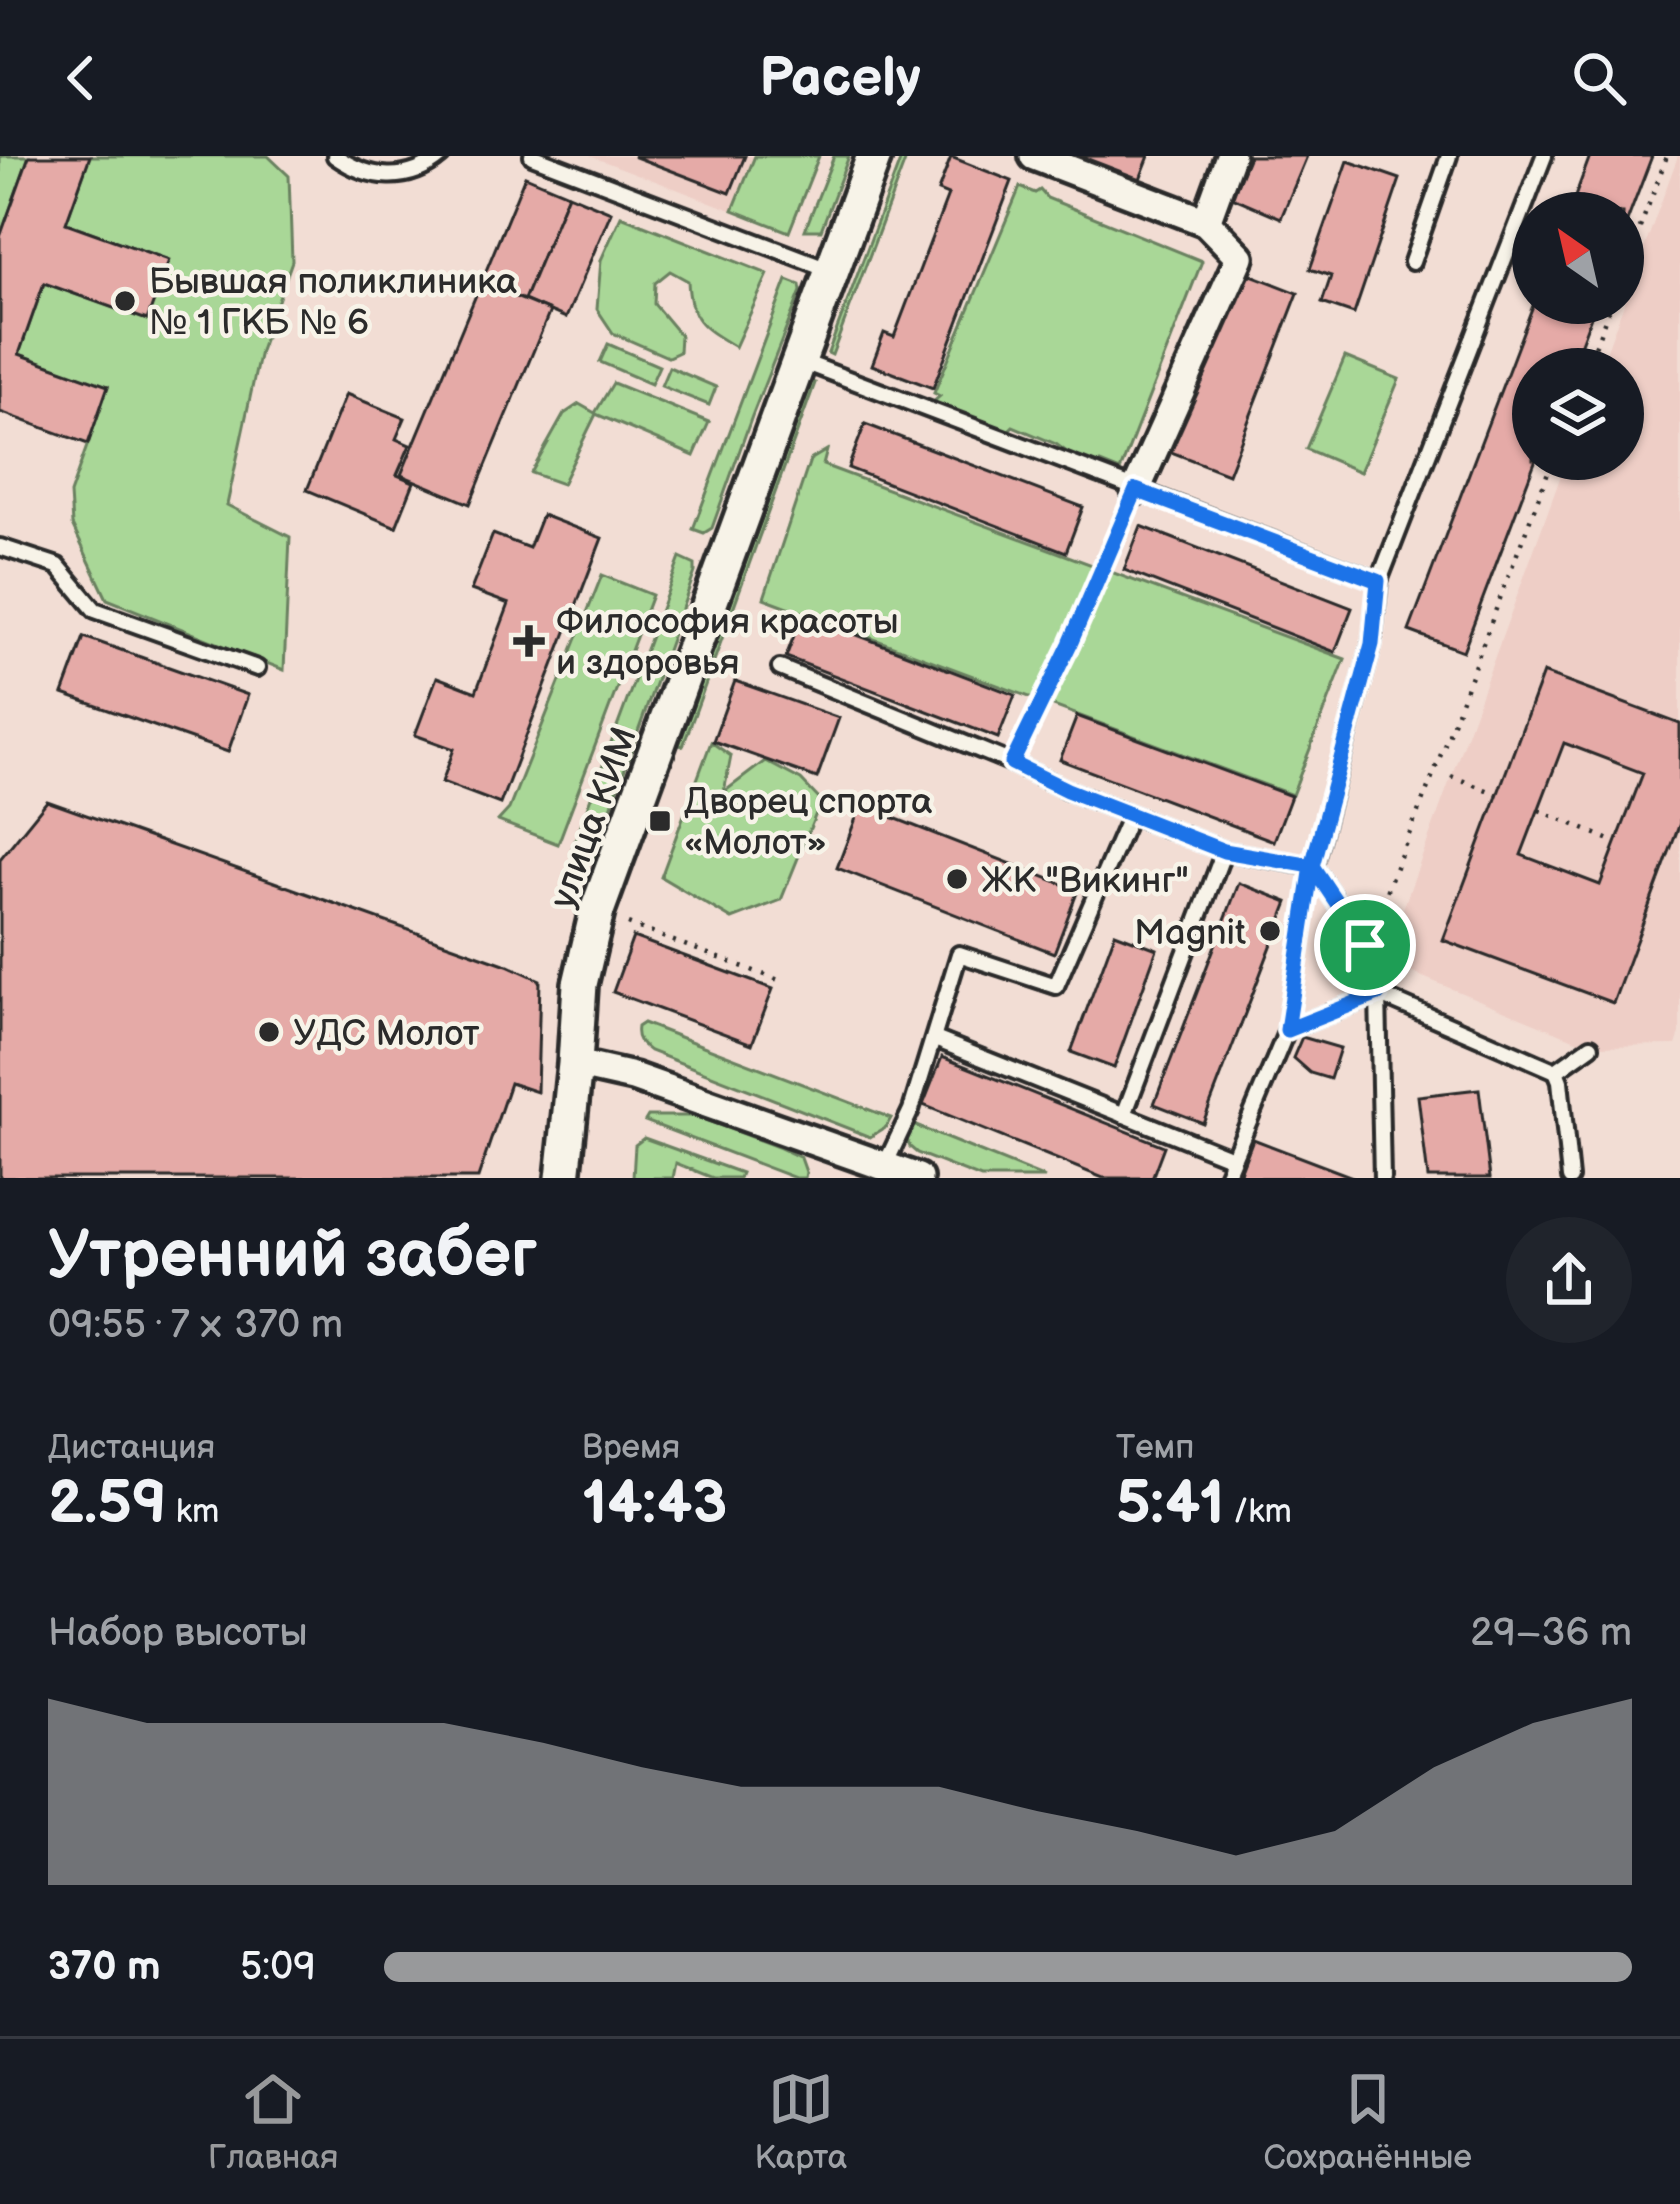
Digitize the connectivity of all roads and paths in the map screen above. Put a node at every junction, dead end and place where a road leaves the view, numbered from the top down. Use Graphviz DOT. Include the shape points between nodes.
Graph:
graph roads {
  1 [pos="335,156"];
  2 [pos="441,156"];
  3 [pos="532,156"];
  4 [pos="874,156"];
  5 [pos="1034,156"];
  6 [pos="1230,156"];
  7 [pos="1449,156"];
  8 [pos="1544,156"];
  9 [pos="1667,156"];
  10 [pos="1644,217"];
  11 [pos="1206,222"];
  12 [pos="1412,262"];
  13 [pos="831,270"];
  14 [pos="798,360"];
  15 [pos="1544,480"];
  16 [pos="1136,490"];
  17 [pos="0,547"];
  18 [pos="1378,581"];
  19 [pos="257,668"];
  20 [pos="780,668"];
  21 [pos="1012,763"];
  22 [pos="1451,776"];
  23 [pos="1497,794"];
  24 [pos="1539,810"];
  25 [pos="1130,814"];
  26 [pos="1616,843"];
  27 [pos="1224,851"];
  28 [pos="1312,866"];
  29 [pos="628,924"];
  30 [pos="1365,945"];
  31 [pos="784,982"];
  32 [pos="1378,994"];
  33 [pos="1287,1030"];
  34 [pos="934,1039"];
  35 [pos="1591,1046"];
  36 [pos="575,1064"];
  37 [pos="1556,1071"];
  38 [pos="1124,1115"];
  39 [pos="1232,1158"];
  40 [pos="885,1165"];
  41 [pos="563,1178"];
  42 [pos="918,1178"];
  43 [pos="1225,1178"];
  44 [pos="1382,1178"];
  45 [pos="1570,1178"];
  1 -- 2 [label="lane" via="383,177 408,175"];
  3 -- 13 [label="lane"];
  4 -- 13 [label="street, улица КИМ"];
  5 -- 11 [label="street"];
  6 -- 11 [label="street"];
  7 -- 12 [label="lane"];
  8 -- 18 [label="lane"];
  9 -- 10 [label="path"];
  11 -- 16 [label="street" via="1240,257"];
  13 -- 14 [label="street, улица КИМ"];
  14 -- 16 [label="lane"];
  14 -- 36 [label="street, улица КИМ" via="597,911 580,984"];
  15 -- 30 [label="path"];
  16 -- 18 [label="lane"];
  16 -- 21 [label="path"];
  17 -- 19 [label="lane" via="58,566 95,610"];
  18 -- 28 [label="lane" via="1372,644"];
  20 -- 21 [label="lane"];
  21 -- 25 [label="lane"];
  22 -- 23 [label="path"];
  24 -- 26 [label="path"];
  25 -- 27 [label="lane"];
  25 -- 34 [label="lane" via="1056,986 959,955"];
  27 -- 28 [label="lane"];
  27 -- 38 [label="lane"];
  28 -- 30 [label="lane"];
  28 -- 33 [label="path"];
  29 -- 31 [label="path"];
  30 -- 32 [label="lane"];
  32 -- 33 [label="lane"];
  32 -- 37 [label="lane"];
  32 -- 44 [label="lane"];
  33 -- 39 [label="lane"];
  34 -- 38 [label="lane"];
  34 -- 40 [label="lane"];
  35 -- 37 [label="lane"];
  36 -- 40 [label="street"];
  36 -- 41 [label="street, улица КИМ"];
  37 -- 45 [label="lane"];
  38 -- 39 [label="lane"];
  39 -- 43 [label="lane"];
  40 -- 42 [label="street"];
}
